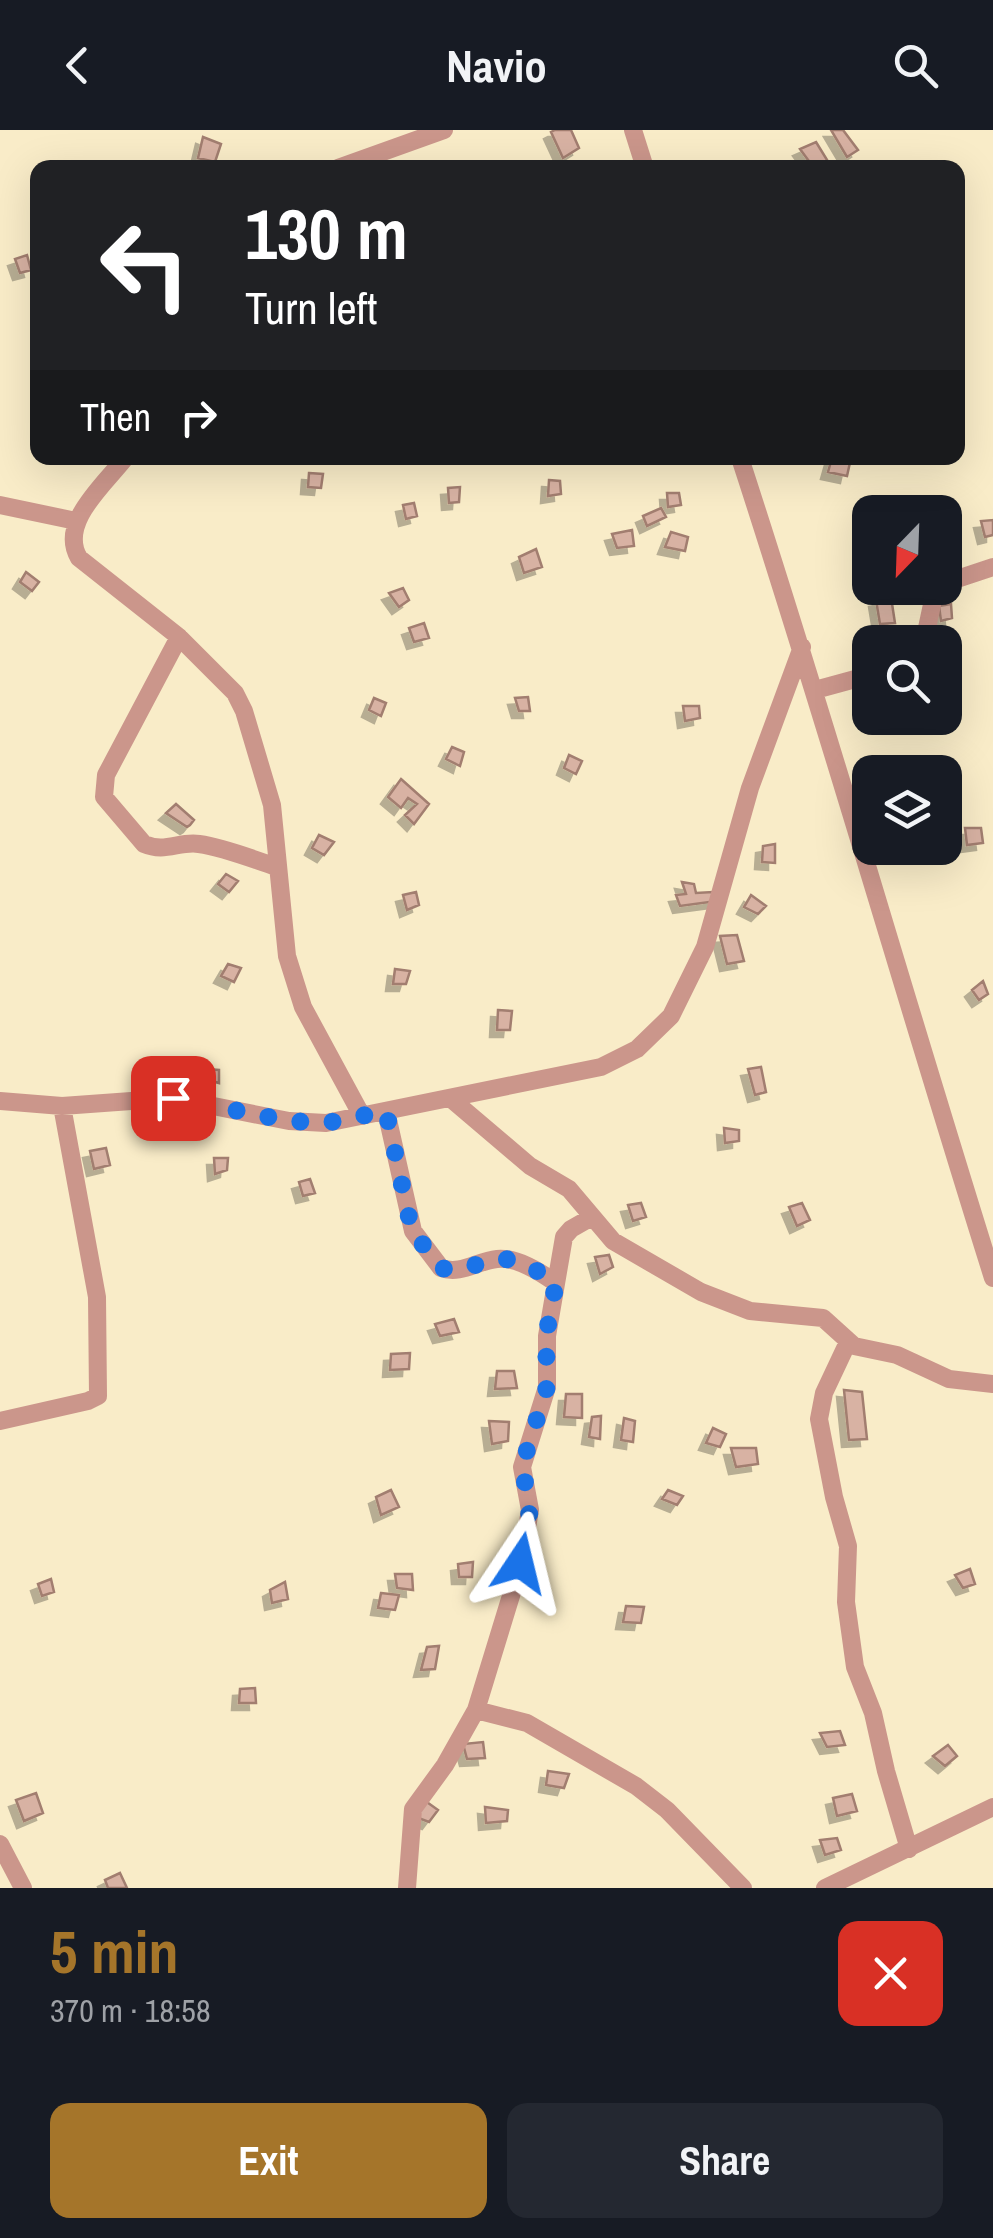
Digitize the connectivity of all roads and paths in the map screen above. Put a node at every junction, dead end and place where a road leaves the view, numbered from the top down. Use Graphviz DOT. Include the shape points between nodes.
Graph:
graph roads {
  1 [pos="444,130"];
  2 [pos="633,130"];
  3 [pos="360,160"];
  4 [pos="643,160"];
  5 [pos="120,465"];
  6 [pos="742,465"];
  7 [pos="0,505"];
  8 [pos="76,521"];
  9 [pos="993,567"];
  10 [pos="962,578"];
  11 [pos="179,637"];
  12 [pos="802,647"];
  13 [pos="852,680"];
  14 [pos="814,690"];
  15 [pos="277,868"];
  16 [pos="450,1098"];
  17 [pos="0,1101"];
  18 [pos="62,1106"];
  19 [pos="386,1111"];
  20 [pos="362,1116"];
  21 [pos="592,1216"];
  22 [pos="993,1278"];
  23 [pos="556,1283"];
  24 [pos="848,1342"];
  25 [pos="993,1384"];
  26 [pos="0,1422"];
  27 [pos="476,1710"];
  28 [pos="993,1806"];
  29 [pos="0,1844"];
  30 [pos="909,1849"];
  31 [pos="24,1888"];
  32 [pos="406,1888"];
  33 [pos="742,1888"];
  34 [pos="825,1888"];
  1 -- 3 [label="street"];
  2 -- 4 [label="street"];
  5 -- 8 [label="street"];
  6 -- 12 [label="street"];
  7 -- 8 [label="street"];
  8 -- 11 [label="street" via="71,535 79,558"];
  9 -- 10 [label="street"];
  11 -- 15 [label="street" via="236,693 244,711 272,805"];
  11 -- 15 [label="street" via="106,774 104,796 153,848 194,843"];
  12 -- 14 [label="street"];
  12 -- 16 [label="street" via="750,788 705,947 671,1016 637,1049 601,1067"];
  13 -- 14 [label="street"];
  14 -- 22 [label="street"];
  15 -- 20 [label="street" via="287,956 303,1007"];
  16 -- 19 [label="street"];
  16 -- 21 [label="street"];
  17 -- 18 [label="street"];
  18 -- 20 [label="street" via="173,1098 289,1121"];
  18 -- 26 [label="street" via="98,1296 98,1396"];
  19 -- 20 [label="street"];
  19 -- 23 [label="street" via="412,1231 442,1268 515,1261"];
  21 -- 23 [label="street" via="566,1232"];
  21 -- 24 [label="street" via="614,1241 701,1292 750,1311 823,1318"];
  23 -- 27 [label="street" via="546,1336 547,1387 522,1466 529,1520"];
  24 -- 25 [label="street" via="910,1360 938,1376"];
  24 -- 30 [label="street" via="819,1419 848,1546 846,1602 855,1667"];
  27 -- 32 [label="street" via="412,1809"];
  27 -- 33 [label="street" via="527,1723 636,1786"];
  28 -- 30 [label="street"];
  29 -- 31 [label="street"];
  30 -- 34 [label="street"];
}
